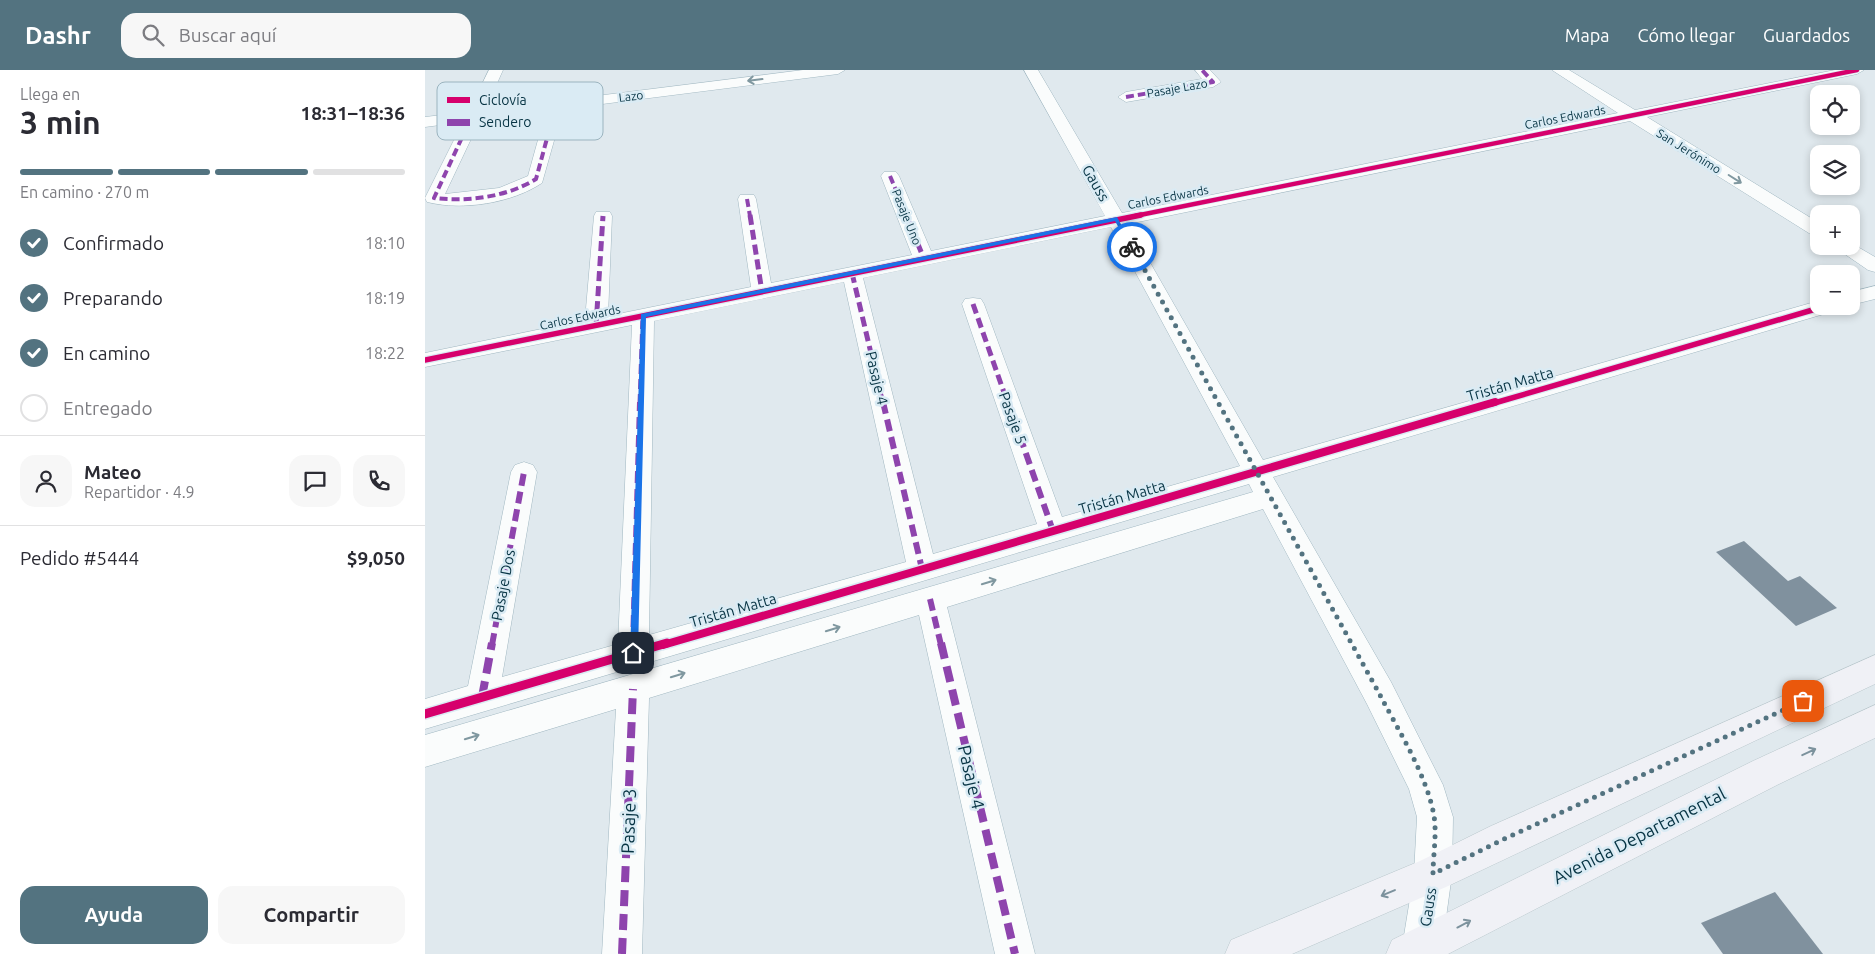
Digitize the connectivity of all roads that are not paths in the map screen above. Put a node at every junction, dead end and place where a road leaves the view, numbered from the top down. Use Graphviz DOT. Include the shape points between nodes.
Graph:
graph roads {
  1 [pos="496,70"];
  2 [pos="838,70"];
  3 [pos="1031,70"];
  4 [pos="1202,70"];
  5 [pos="1559,70"];
  6 [pos="1864,71"];
  7 [pos="490,82"];
  8 [pos="1126,97"];
  9 [pos="603,99"];
  10 [pos="1632,115"];
  11 [pos="461,140"];
  12 [pos="547,140"];
  13 [pos="890,176"];
  14 [pos="747,198"];
  15 [pos="603,216"];
  16 [pos="1117,219"];
  17 [pos="1810,226"];
  18 [pos="1857,255"];
  19 [pos="924,258"];
  20 [pos="1875,266"];
  21 [pos="852,273"];
  22 [pos="762,292"];
  23 [pos="1875,292"];
  24 [pos="1860,296"];
  25 [pos="973,304"];
  26 [pos="1810,311"];
  27 [pos="643,316"];
  28 [pos="596,326"];
  29 [pos="426,362"];
  30 [pos="524,472"];
  31 [pos="1263,484"];
  32 [pos="1053,531"];
  33 [pos="926,584"];
  34 [pos="633,653"];
  35 [pos="1875,669"];
  36 [pos="633,689"];
  37 [pos="482,697"];
  38 [pos="425,714"];
  39 [pos="1875,721"];
  40 [pos="425,751"];
  41 [pos="1433,874"];
  42 [pos="1416,952"];
  43 [pos="622,954"];
  44 [pos="1015,954"];
  45 [pos="1245,954"];
  1 -- 7 [label="street"];
  2 -- 9 [label="street, Lazo, one-way"];
  3 -- 16 [label="street, Gauss"];
  4 -- 8 [label="street, Pasaje Lazo" via="1213,82"];
  5 -- 10 [label="street, San Jerónimo"];
  6 -- 10 [label="street, Carlos Edwards"];
  10 -- 16 [label="street, Carlos Edwards"];
  10 -- 17 [label="street, San Jerónimo, one-way"];
  11 -- 12 [label="street" via="434,198 455,200 531,184 536,179"];
  13 -- 19 [label="street, Pasaje Uno"];
  14 -- 22 [label="street"];
  15 -- 28 [label="street"];
  16 -- 19 [label="street, Carlos Edwards"];
  16 -- 31 [label="street, Gauss"];
  18 -- 20 [label="street"];
  19 -- 21 [label="street, Carlos Edwards"];
  21 -- 22 [label="street, Carlos Edwards"];
  21 -- 33 [label="street, Pasaje 4"];
  22 -- 27 [label="street, Carlos Edwards"];
  23 -- 24 [label="street"];
  25 -- 32 [label="street, Pasaje 5"];
  26 -- 31 [label="street, Tristán Matta"];
  27 -- 28 [label="street, Carlos Edwards"];
  27 -- 34 [label="street"];
  28 -- 29 [label="street, Carlos Edwards"];
  30 -- 37 [label="street, Pasaje Dos"];
  31 -- 32 [label="street, Tristán Matta"];
  33 -- 31 [label="street, Tristán Matta, one-way"];
  31 -- 41 [label="street, Gauss" via="1379,693 1425,785 1435,817"];
  32 -- 33 [label="street, Tristán Matta"];
  33 -- 34 [label="street, Tristán Matta"];
  36 -- 33 [label="street, Tristán Matta, one-way"];
  33 -- 44 [label="street, Pasaje 4"];
  34 -- 37 [label="street, Tristán Matta"];
  35 -- 41 [label="main road" via="1521,830"];
  40 -- 36 [label="street, Tristán Matta, one-way"];
  36 -- 43 [label="street, Pasaje 3"];
  37 -- 38 [label="street, Tristán Matta"];
  42 -- 39 [label="main road, Avenida Departamental, one-way" via="1739,786"];
  41 -- 42 [label="street, Gauss"];
  41 -- 45 [label="main road, one-way"];
}
